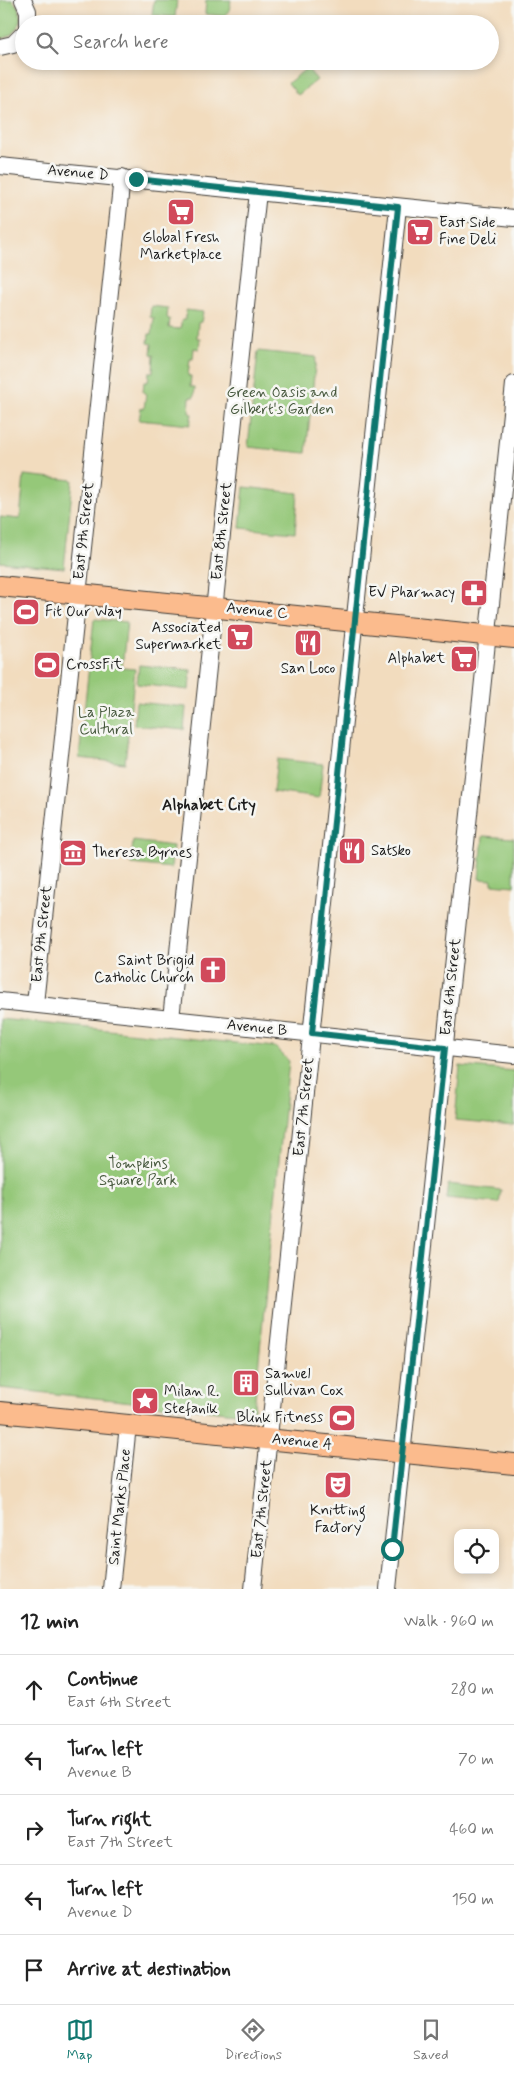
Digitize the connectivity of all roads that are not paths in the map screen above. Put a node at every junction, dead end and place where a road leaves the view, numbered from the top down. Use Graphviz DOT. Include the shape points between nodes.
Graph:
graph roads {
  1 [pos="23,0"];
  2 [pos="28,15"];
  3 [pos="15,42"];
  4 [pos="0,47"];
  5 [pos="0,166"];
  6 [pos="122,177"];
  7 [pos="258,192"];
  8 [pos="398,207"];
  9 [pos="514,218"];
  10 [pos="514,384"];
  11 [pos="0,586"];
  12 [pos="77,592"];
  13 [pos="214,607"];
  14 [pos="355,622"];
  15 [pos="488,636"];
  16 [pos="514,638"];
  17 [pos="0,1001"];
  18 [pos="34,1004"];
  19 [pos="171,1019"];
  20 [pos="312,1033"];
  21 [pos="445,1048"];
  22 [pos="514,1055"];
  23 [pos="0,1412"];
  24 [pos="128,1425"];
  25 [pos="269,1438"];
  26 [pos="402,1452"];
  27 [pos="514,1464"];
  28 [pos="111,1589"];
  29 [pos="253,1589"];
  30 [pos="388,1589"];
  1 -- 2 [label="street"];
  3 -- 4 [label="street"];
  5 -- 6 [label="street, Avenue D"];
  6 -- 7 [label="street, Avenue D"];
  6 -- 12 [label="street, East 9th Street"];
  7 -- 8 [label="street, Avenue D"];
  7 -- 13 [label="street, East 8th Street"];
  8 -- 9 [label="street, Avenue D"];
  8 -- 14 [label="street, East 7th Street"];
  10 -- 15 [label="street, East 6th Street"];
  11 -- 12 [label="main road, Avenue C"];
  12 -- 13 [label="main road, Avenue C"];
  12 -- 18 [label="street, East 9th Street"];
  13 -- 14 [label="main road, Avenue C"];
  13 -- 19 [label="street, East 8th Street"];
  14 -- 15 [label="main road, Avenue C"];
  14 -- 20 [label="street, East 7th Street"];
  15 -- 16 [label="main road, Avenue C"];
  15 -- 21 [label="street, East 6th Street"];
  17 -- 18 [label="street, Avenue B"];
  18 -- 19 [label="street, Avenue B"];
  19 -- 20 [label="street, Avenue B"];
  20 -- 21 [label="street, Avenue B"];
  20 -- 25 [label="street, East 7th Street"];
  21 -- 22 [label="street, Avenue B"];
  21 -- 26 [label="street, East 6th Street"];
  23 -- 24 [label="main road, Avenue A"];
  24 -- 25 [label="main road, Avenue A"];
  24 -- 28 [label="street, Saint Marks Place"];
  25 -- 26 [label="main road, Avenue A"];
  25 -- 29 [label="street, East 7th Street"];
  26 -- 27 [label="main road, Avenue A"];
  26 -- 30 [label="street, East 6th Street"];
}
